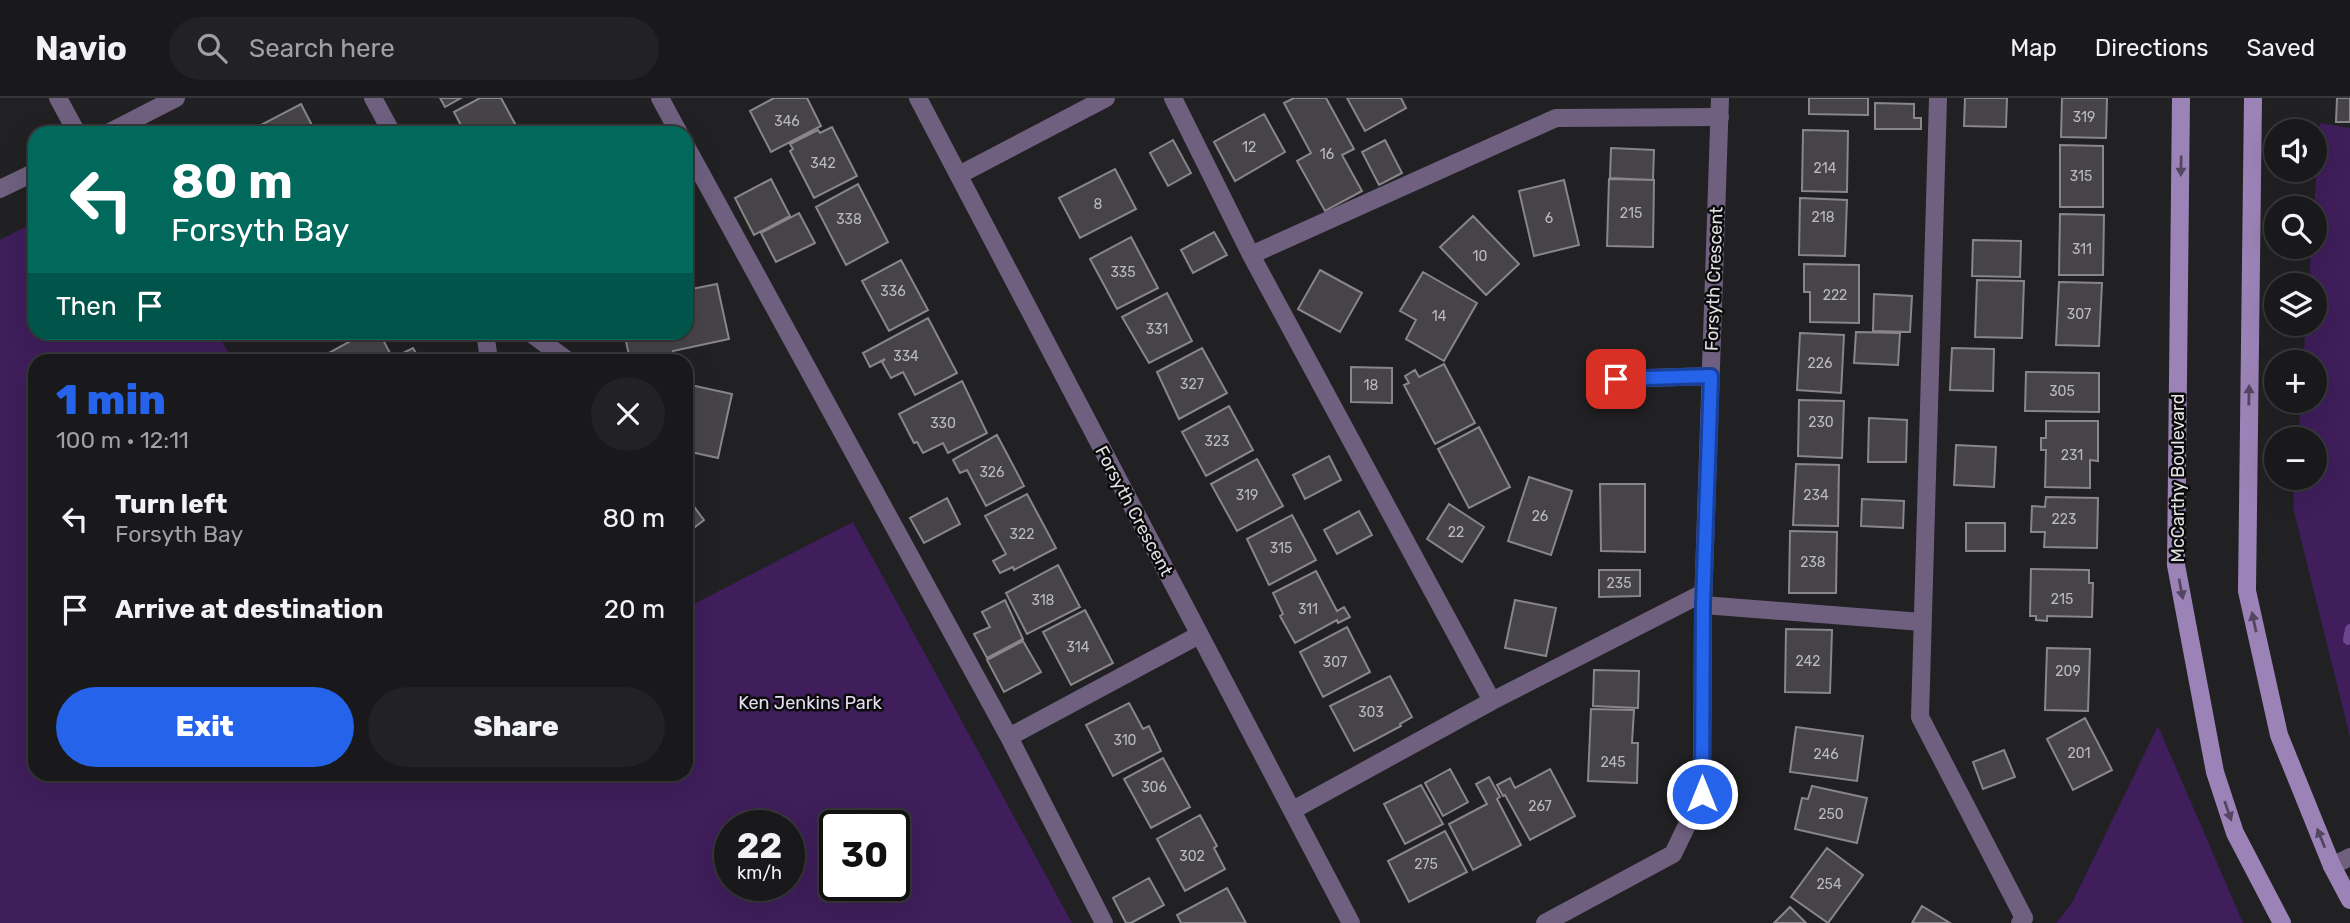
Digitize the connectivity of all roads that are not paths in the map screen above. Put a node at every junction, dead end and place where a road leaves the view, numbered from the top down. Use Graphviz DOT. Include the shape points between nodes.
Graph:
graph roads {
  1 [pos="58,98"];
  2 [pos="176,98"];
  3 [pos="373,98"];
  4 [pos="660,98"];
  5 [pos="918,98"];
  6 [pos="1106,98"];
  7 [pos="1173,98"];
  8 [pos="1720,98"];
  9 [pos="1938,98"];
  10 [pos="2182,98"];
  11 [pos="2253,98"];
  12 [pos="1720,117"];
  13 [pos="73,126"];
  14 [pos="122,126"];
  15 [pos="388,126"];
  16 [pos="675,126"];
  17 [pos="693,159"];
  18 [pos="28,175"];
  19 [pos="959,175"];
  20 [pos="0,189"];
  21 [pos="1251,255"];
  22 [pos="540,340"];
  23 [pos="558,354"];
  24 [pos="1711,376"];
  25 [pos="1616,379"];
  26 [pos="1703,599"];
  27 [pos="1922,622"];
  28 [pos="1199,635"];
  29 [pos="1492,701"];
  30 [pos="1009,737"];
  31 [pos="1293,810"];
  32 [pos="2350,857"];
  33 [pos="2332,866"];
  34 [pos="2350,900"];
  35 [pos="1104,923"];
  36 [pos="1351,923"];
  37 [pos="1545,923"];
  38 [pos="2020,923"];
  39 [pos="2282,923"];
  1 -- 13 [label="street"];
  2 -- 14 [label="street"];
  3 -- 15 [label="street"];
  4 -- 16 [label="street"];
  5 -- 19 [label="street, Forsyth Crescent"];
  6 -- 19 [label="street"];
  7 -- 21 [label="street"];
  8 -- 12 [label="street, Forsyth Crescent"];
  9 -- 27 [label="street"];
  10 -- 39 [label="main road, McCarthy Boulevard, one-way" via="2176,565 2215,772 2235,833"];
  33 -- 11 [label="main road, one-way" via="2279,735 2247,591"];
  12 -- 21 [label="street" via="1556,118"];
  12 -- 24 [label="street, Forsyth Crescent"];
  17 -- 30 [label="street"];
  18 -- 20 [label="street"];
  19 -- 28 [label="street, Forsyth Crescent"];
  21 -- 29 [label="street"];
  22 -- 23 [label="street"];
  24 -- 25 [label="street"];
  24 -- 26 [label="street, Forsyth Crescent"];
  26 -- 27 [label="street"];
  26 -- 29 [label="street"];
  26 -- 37 [label="street, Forsyth Crescent" via="1702,794 1673,854"];
  27 -- 38 [label="street" via="1920,718 2024,918"];
  28 -- 30 [label="street"];
  28 -- 31 [label="street, Forsyth Crescent"];
  29 -- 31 [label="street"];
  30 -- 35 [label="street"];
  31 -- 36 [label="street, Forsyth Crescent"];
  32 -- 33 [label="street"];
  33 -- 34 [label="main road"];
}
